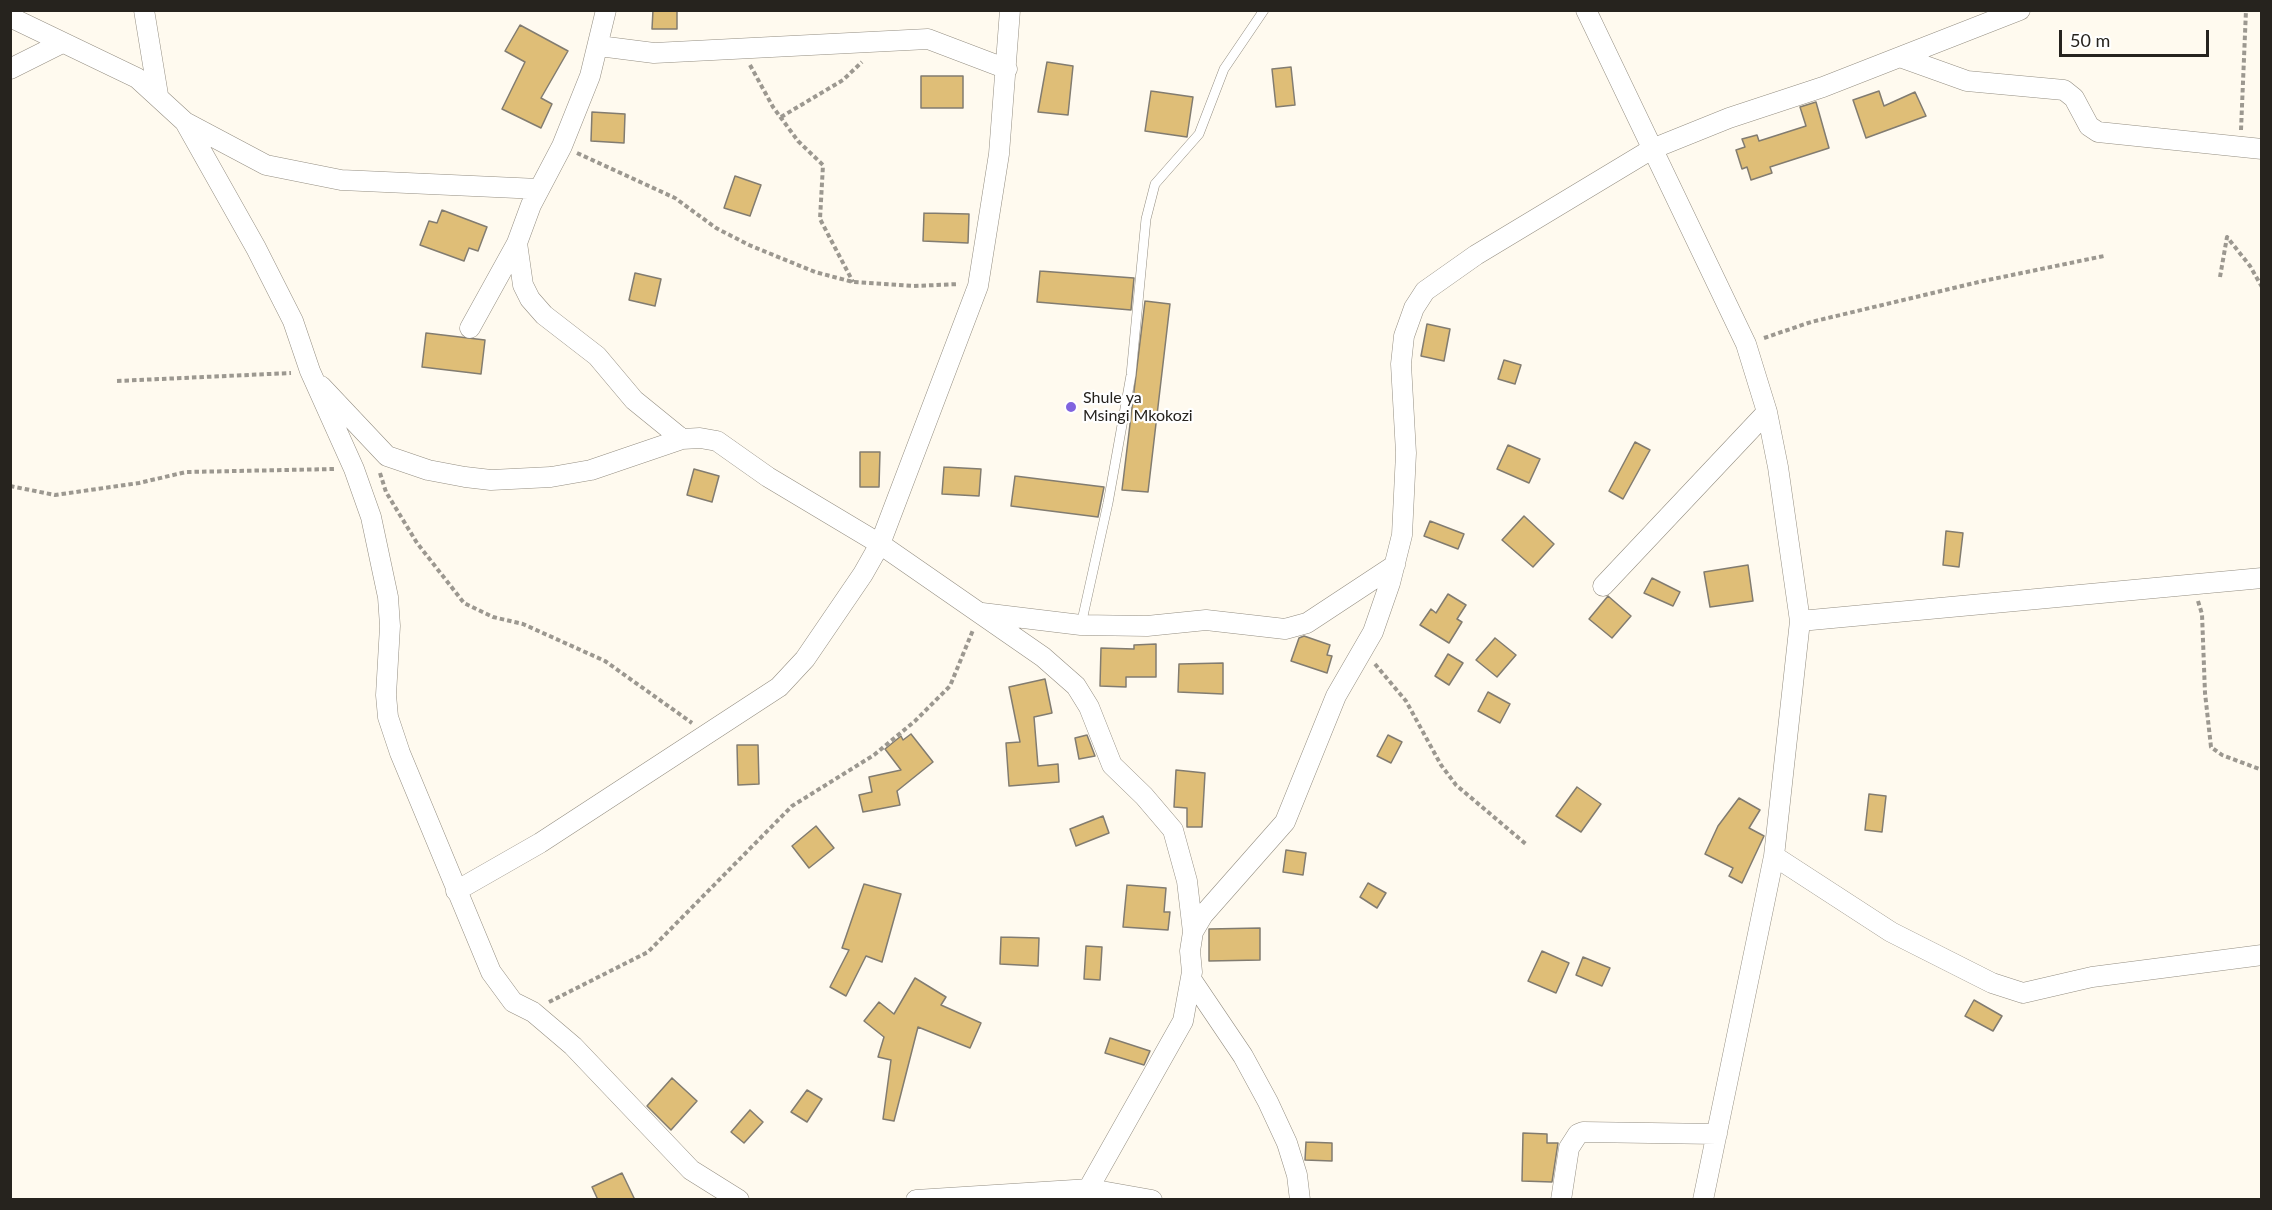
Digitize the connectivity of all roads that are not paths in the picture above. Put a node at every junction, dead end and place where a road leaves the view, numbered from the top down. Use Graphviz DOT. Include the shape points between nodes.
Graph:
graph roads {
  1 [pos="144,10"];
  2 [pos="606,10"];
  3 [pos="1010,10"];
  4 [pos="1264,10"];
  5 [pos="1586,10"];
  6 [pos="2020,10"];
  7 [pos="10,17"];
  8 [pos="62,43"];
  9 [pos="599,46"];
  10 [pos="1900,57"];
  11 [pos="10,69"];
  12 [pos="1006,69"];
  13 [pos="158,95"];
  14 [pos="185,122"];
  15 [pos="1652,149"];
  16 [pos="2262,149"];
  17 [pos="539,189"];
  18 [pos="517,243"];
  19 [pos="470,328"];
  20 [pos="312,375"];
  21 [pos="1767,412"];
  22 [pos="682,439"];
  23 [pos="880,544"];
  24 [pos="1395,565"];
  25 [pos="2262,578"];
  26 [pos="1603,586"];
  27 [pos="980,613"];
  28 [pos="1800,621"];
  29 [pos="1081,626"];
  30 [pos="1774,856"];
  31 [pos="456,891"];
  32 [pos="1193,932"];
  33 [pos="2262,955"];
  34 [pos="1191,979"];
  35 [pos="1716,1134"];
  36 [pos="1086,1194"];
  37 [pos="739,1200"];
  38 [pos="916,1200"];
  39 [pos="1152,1200"];
  40 [pos="1300,1200"];
  41 [pos="1562,1200"];
  42 [pos="1703,1200"];
  1 -- 13 [label="street"];
  2 -- 9 [label="street"];
  3 -- 12 [label="street"];
  4 -- 29 [label="lane" via="1224,69 1199,134 1155,184 1146,219 1131,375"];
  5 -- 15 [label="street"];
  6 -- 10 [label="street"];
  7 -- 8 [label="street"];
  8 -- 11 [label="street"];
  8 -- 13 [label="street" via="137,78"];
  9 -- 12 [label="street" via="654,53 928,39"];
  9 -- 17 [label="street" via="562,146"];
  10 -- 15 [label="street"];
  10 -- 16 [label="street" via="1967,81 2064,90 2074,98 2089,126 2102,133"];
  12 -- 23 [label="street" via="999,154 978,286"];
  13 -- 14 [label="street"];
  14 -- 17 [label="street" via="246,156 293,172 341,180"];
  14 -- 20 [label="street" via="278,291"];
  15 -- 21 [label="street" via="1746,344"];
  15 -- 24 [label="street" via="1442,277 1425,291 1414,308 1404,336 1401,364 1406,453 1402,535"];
  17 -- 18 [label="street"];
  18 -- 19 [label="street"];
  18 -- 22 [label="street" via="523,285 530,299 544,315 597,356 634,400"];
  20 -- 22 [label="street" via="387,456 465,477 551,477 591,470"];
  20 -- 31 [label="street" via="354,469 385,572 390,626 386,664 388,717"];
  21 -- 26 [label="street"];
  21 -- 28 [label="street"];
  22 -- 23 [label="street" via="717,441 768,477"];
  23 -- 27 [label="street"];
  23 -- 31 [label="street" via="794,673 779,687 540,843"];
  24 -- 29 [label="street" via="1297,627 1270,629 1206,620 1147,626"];
  24 -- 32 [label="street" via="1372,632 1336,696 1286,822 1203,915"];
  25 -- 28 [label="street"];
  27 -- 29 [label="street"];
  27 -- 32 [label="street" via="1043,657 1085,698 1112,765 1173,830 1187,881"];
  28 -- 30 [label="street"];
  30 -- 33 [label="street" via="1891,932 2006,990 2023,993 2092,977"];
  30 -- 35 [label="street"];
  31 -- 37 [label="street" via="490,972 513,1002 533,1012 573,1046 691,1170"];
  32 -- 34 [label="street"];
  34 -- 36 [label="street" via="1183,1021"];
  34 -- 40 [label="street" via="1238,1047 1268,1102 1287,1143"];
  35 -- 41 [label="street" via="1578,1134 1569,1148"];
  35 -- 42 [label="street"];
  36 -- 38 [label="street"];
  36 -- 39 [label="street"];
}
